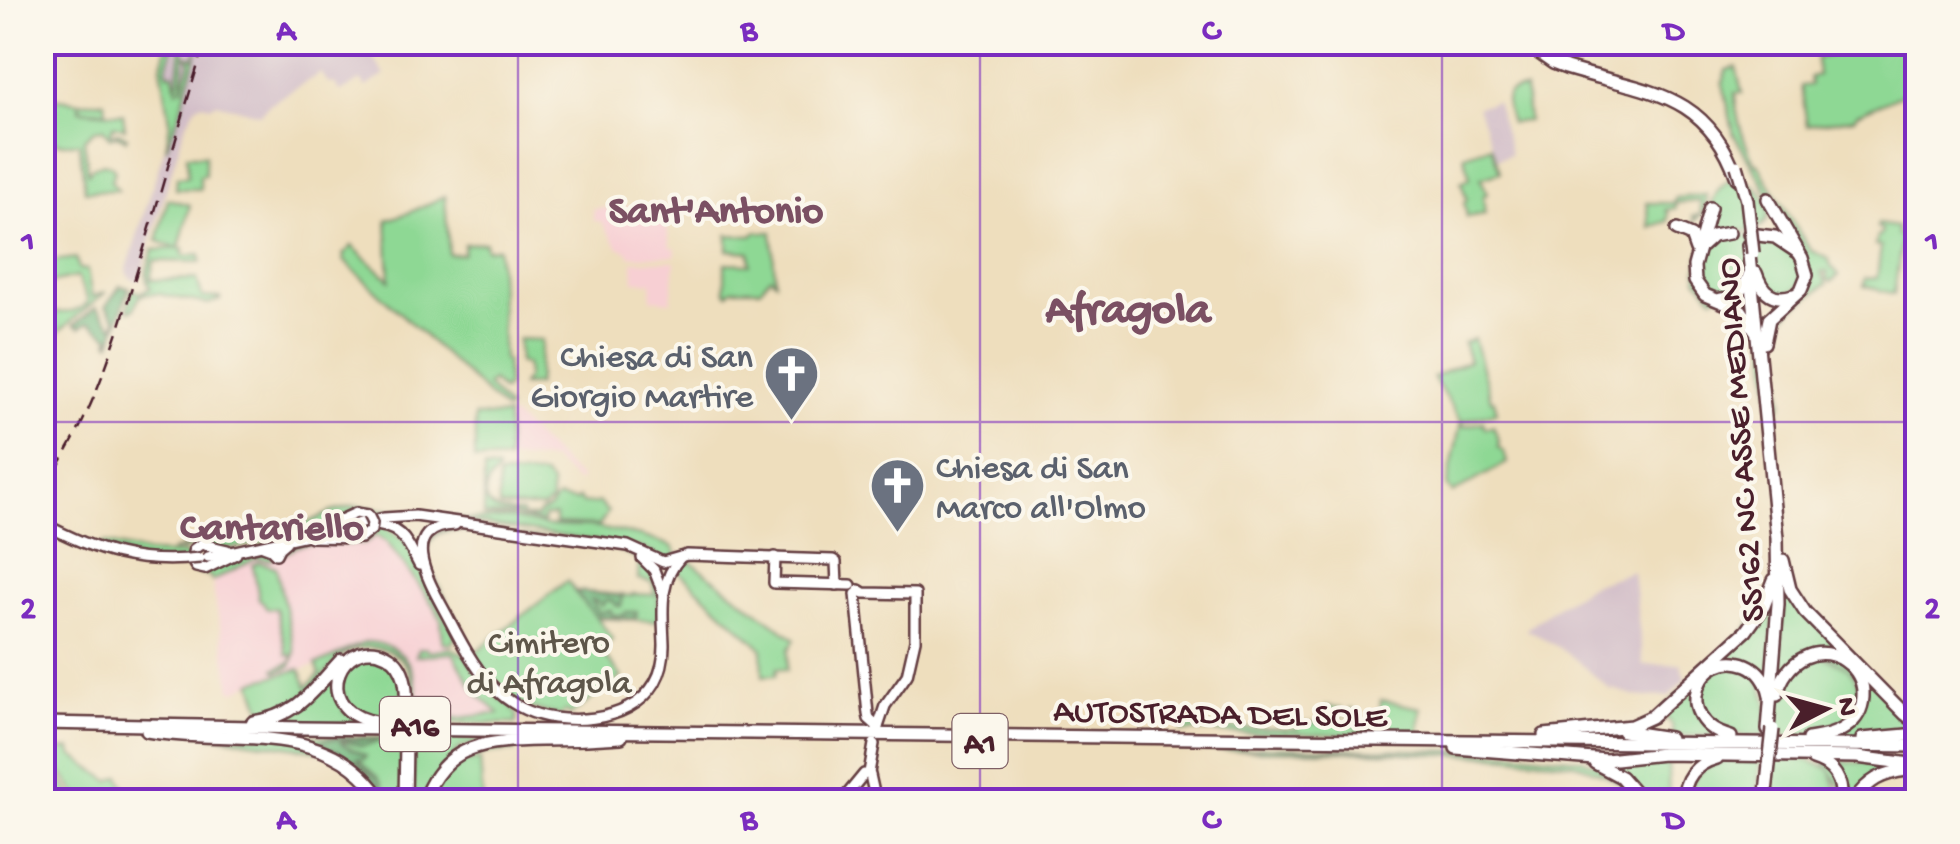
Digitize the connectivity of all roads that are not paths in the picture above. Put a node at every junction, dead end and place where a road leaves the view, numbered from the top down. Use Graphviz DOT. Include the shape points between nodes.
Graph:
graph roads {
  1 [pos="1524,42"];
  2 [pos="1533,42"];
  3 [pos="1768,199"];
  4 [pos="1710,208"];
  5 [pos="1677,230"];
  6 [pos="1729,233"];
  7 [pos="1748,234"];
  8 [pos="1751,253"];
  9 [pos="1697,254"];
  10 [pos="1802,258"];
  11 [pos="1753,269"];
  12 [pos="1797,294"];
  13 [pos="1717,300"];
  14 [pos="1757,333"];
  15 [pos="1763,352"];
  16 [pos="42,523"];
  17 [pos="504,529"];
  18 [pos="310,535"];
  19 [pos="618,544"];
  20 [pos="237,551"];
  21 [pos="1779,554"];
  22 [pos="685,555"];
  23 [pos="775,558"];
  24 [pos="849,588"];
  25 [pos="436,594"];
  26 [pos="663,598"];
  27 [pos="1772,714"];
  28 [pos="408,719"];
  29 [pos="1918,724"];
  30 [pos="42,726"];
  31 [pos="143,728"];
  32 [pos="654,730"];
  33 [pos="1593,730"];
  34 [pos="1918,734"];
  35 [pos="627,737"];
  36 [pos="1731,738"];
  37 [pos="1808,738"];
  38 [pos="1454,740"];
  39 [pos="874,744"];
  40 [pos="1426,746"];
  41 [pos="1918,749"];
  42 [pos="1731,756"];
  43 [pos="1799,756"];
  44 [pos="1582,759"];
  45 [pos="1918,766"];
  46 [pos="866,775"];
  47 [pos="1765,799"];
  48 [pos="383,802"];
  49 [pos="407,802"];
  50 [pos="423,802"];
  51 [pos="841,802"];
  52 [pos="876,802"];
  53 [pos="1642,802"];
  54 [pos="1684,802"];
  55 [pos="1840,802"];
  56 [pos="1854,802"];
  1 -- 8 [label="highway, SS162 NC ASSE MEDIANO, bridge" via="1566,68 1680,103 1712,131 1733,167"];
  2 -- 8 [label="highway, SS162 NC ASSE MEDIANO, bridge" via="1560,58 1676,95 1697,110 1723,140 1743,183"];
  3 -- 10 [label="highway"];
  4 -- 9 [label="highway"];
  5 -- 9 [label="highway" via="1691,236"];
  6 -- 9 [label="highway" via="1710,238"];
  7 -- 10 [label="highway" via="1781,240"];
  8 -- 11 [label="highway, SS162 NC ASSE MEDIANO"];
  9 -- 13 [label="highway" via="1695,281"];
  10 -- 12 [label="highway" via="1807,275"];
  11 -- 12 [label="highway" via="1770,295"];
  11 -- 13 [label="highway" via="1743,290"];
  11 -- 14 [label="highway, SS162 NC ASSE MEDIANO"];
  11 -- 15 [label="highway, SS162 NC ASSE MEDIANO"];
  12 -- 15 [label="highway" via="1769,319"];
  13 -- 14 [label="highway" via="1741,310"];
  14 -- 21 [label="highway, SS162 NC ASSE MEDIANO"];
  15 -- 21 [label="highway, SS162 NC ASSE MEDIANO"];
  16 -- 20 [label="main road, bridge" via="130,558 171,561"];
  17 -- 18 [label="main road" via="400,516"];
  17 -- 19 [label="main road"];
  17 -- 25 [label="main road" via="454,525 430,532 420,554"];
  18 -- 18 [label="main road, bridge" via="362,538 372,523 354,514"];
  18 -- 20 [label="main road"];
  18 -- 20 [label="main road"];
  18 -- 25 [label="main road" via="390,528 405,539"];
  19 -- 22 [label="main road" via="659,562"];
  19 -- 26 [label="main road" via="651,565"];
  20 -- 20 [label="main road" via="202,544 191,558 205,570"];
  21 -- 27 [label="highway, SS162 NC ASSE MEDIANO"];
  21 -- 29 [label="highway" via="1805,612"];
  21 -- 33 [label="highway" via="1768,599 1746,631 1650,717"];
  22 -- 23 [label="main road"];
  22 -- 26 [label="main road" via="669,574"];
  23 -- 24 [label="main road" via="834,560"];
  23 -- 24 [label="main road" via="774,584"];
  24 -- 24 [label="main road" via="868,714 877,728 907,674 916,594"];
  25 -- 26 [label="main road" via="483,679 506,700 550,717 601,718 632,706 657,676"];
  27 -- 36 [label="highway" via="1770,692 1752,667 1732,662 1712,668 1699,684 1698,714"];
  27 -- 37 [label="highway" via="1782,680 1796,662 1824,654 1847,662 1862,686 1860,713 1842,730"];
  27 -- 47 [label="highway, SS162 NC ASSE MEDIANO, bridge"];
  28 -- 31 [label="highway, A16" via="402,666 388,653 369,649 344,658 298,706 276,717"];
  28 -- 32 [label="highway, A16" via="406,684 396,662 369,651 349,660 336,681 338,696 346,710 368,721"];
  28 -- 49 [label="highway, bridge"];
  30 -- 31 [label="highway, AUTOSTRADA DEL SOLE / A1"];
  31 -- 32 [label="highway, AUTOSTRADA DEL SOLE / A1"];
  31 -- 35 [label="highway, AUTOSTRADA DEL SOLE / A1"];
  31 -- 48 [label="highway" via="313,746 348,764"];
  32 -- 38 [label="highway, AUTOSTRADA DEL SOLE / A1"];
  33 -- 36 [label="highway"];
  33 -- 38 [label="highway"];
  34 -- 37 [label="highway"];
  35 -- 40 [label="highway, AUTOSTRADA DEL SOLE / A1"];
  35 -- 50 [label="highway" via="477,745 444,767"];
  36 -- 37 [label="highway"];
  38 -- 41 [label="highway, AUTOSTRADA DEL SOLE / A1"];
  39 -- 46 [label="main road"];
  40 -- 41 [label="highway, AUTOSTRADA DEL SOLE / A1"];
  40 -- 44 [label="highway"];
  42 -- 43 [label="highway"];
  42 -- 44 [label="highway"];
  42 -- 54 [label="highway" via="1694,770"];
  43 -- 45 [label="highway"];
  43 -- 55 [label="highway" via="1832,768"];
  44 -- 53 [label="highway" via="1610,770"];
  45 -- 56 [label="highway" via="1879,776"];
  46 -- 51 [label="main road"];
  46 -- 52 [label="main road"];
}
